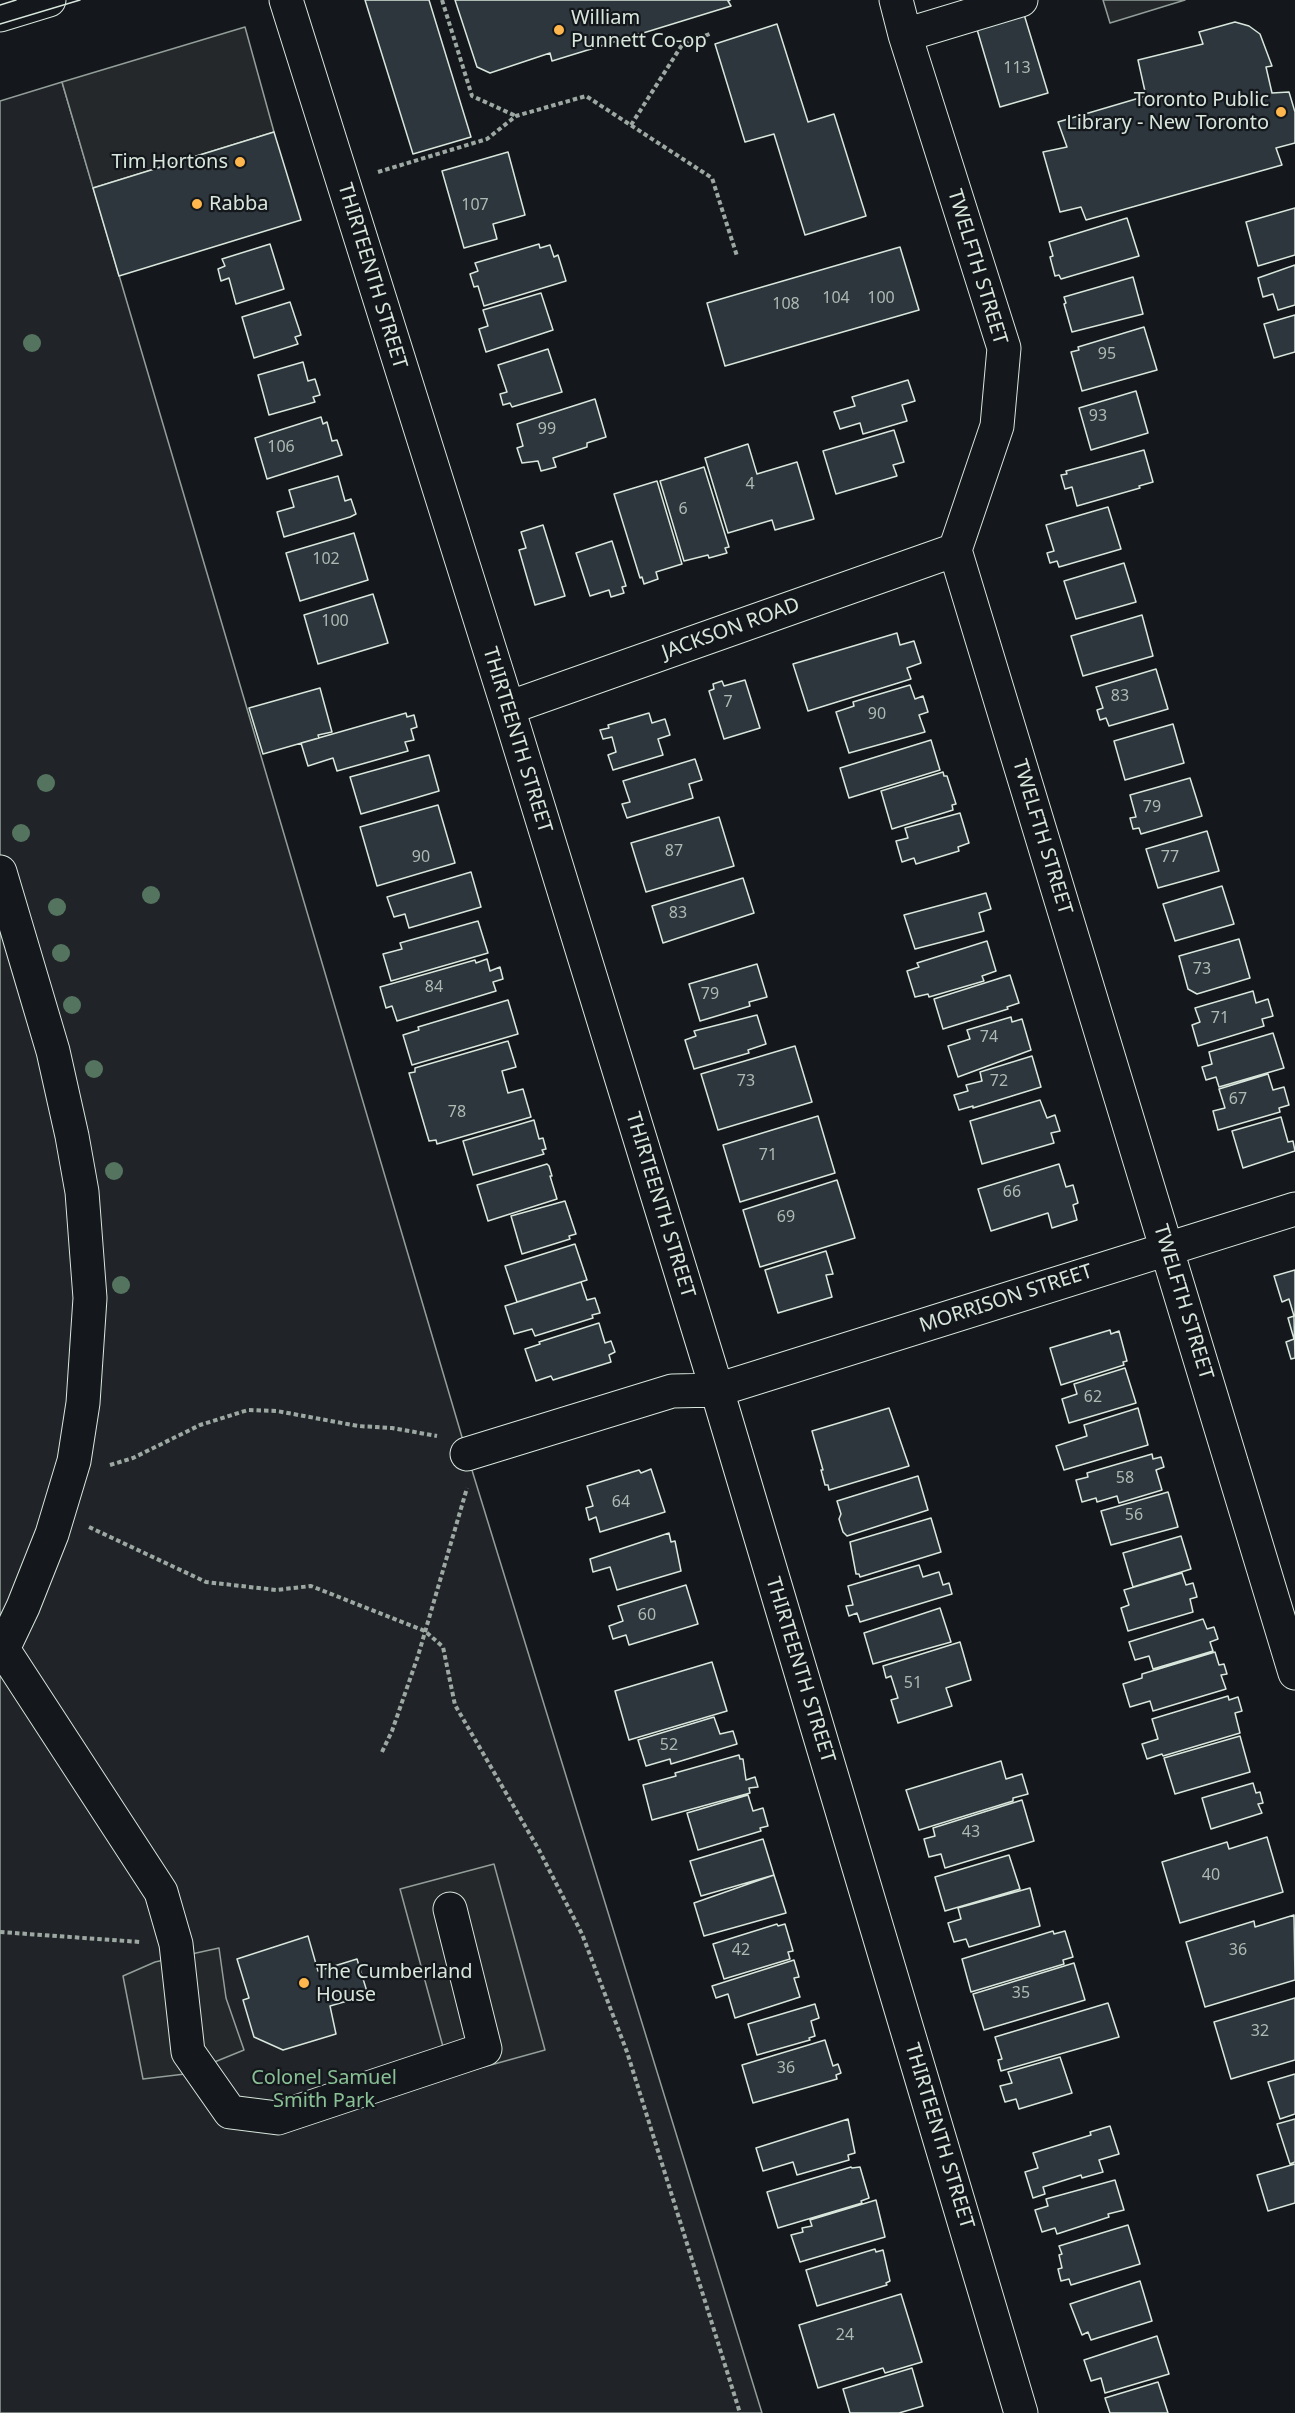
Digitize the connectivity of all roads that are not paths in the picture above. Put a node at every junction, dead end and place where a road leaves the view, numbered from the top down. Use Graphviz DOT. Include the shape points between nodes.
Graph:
graph roads {
  1 [pos="49,0"];
  2 [pos="286,0"];
  3 [pos="896,0"];
  4 [pos="1021,0"];
  5 [pos="0,15"];
  6 [pos="905,35"];
  7 [pos="955,550"];
  8 [pos="508,708"];
  9 [pos="0,872"];
  10 [pos="1295,1209"];
  11 [pos="1167,1248"];
  12 [pos="717,1390"];
  13 [pos="467,1454"];
  14 [pos="2,1650"];
  15 [pos="1295,1673"];
  16 [pos="450,1909"];
  17 [pos="1021,2413"];
  1 -- 5 [label="street"];
  2 -- 8 [label="street, THIRTEENTH STREET"];
  3 -- 6 [label="street, TWELFTH STREET"];
  4 -- 6 [label="street"];
  6 -- 7 [label="street, TWELFTH STREET" via="1004,348 997,426"];
  7 -- 8 [label="street, JACKSON ROAD"];
  7 -- 11 [label="street, TWELFTH STREET"];
  8 -- 12 [label="street, THIRTEENTH STREET"];
  9 -- 14 [label="street" via="53,1051 72,1136 82,1192 90,1298 85,1382 74,1461 23,1607"];
  10 -- 11 [label="street, MORRISON STREET"];
  11 -- 12 [label="street, MORRISON STREET"];
  11 -- 15 [label="street, TWELFTH STREET"];
  12 -- 13 [label="street, MORRISON STREET" via="672,1391"];
  12 -- 17 [label="street, THIRTEENTH STREET"];
  14 -- 16 [label="street" via="161,1892 176,1944 188,2052 230,2112 278,2118 484,2049"];
}
